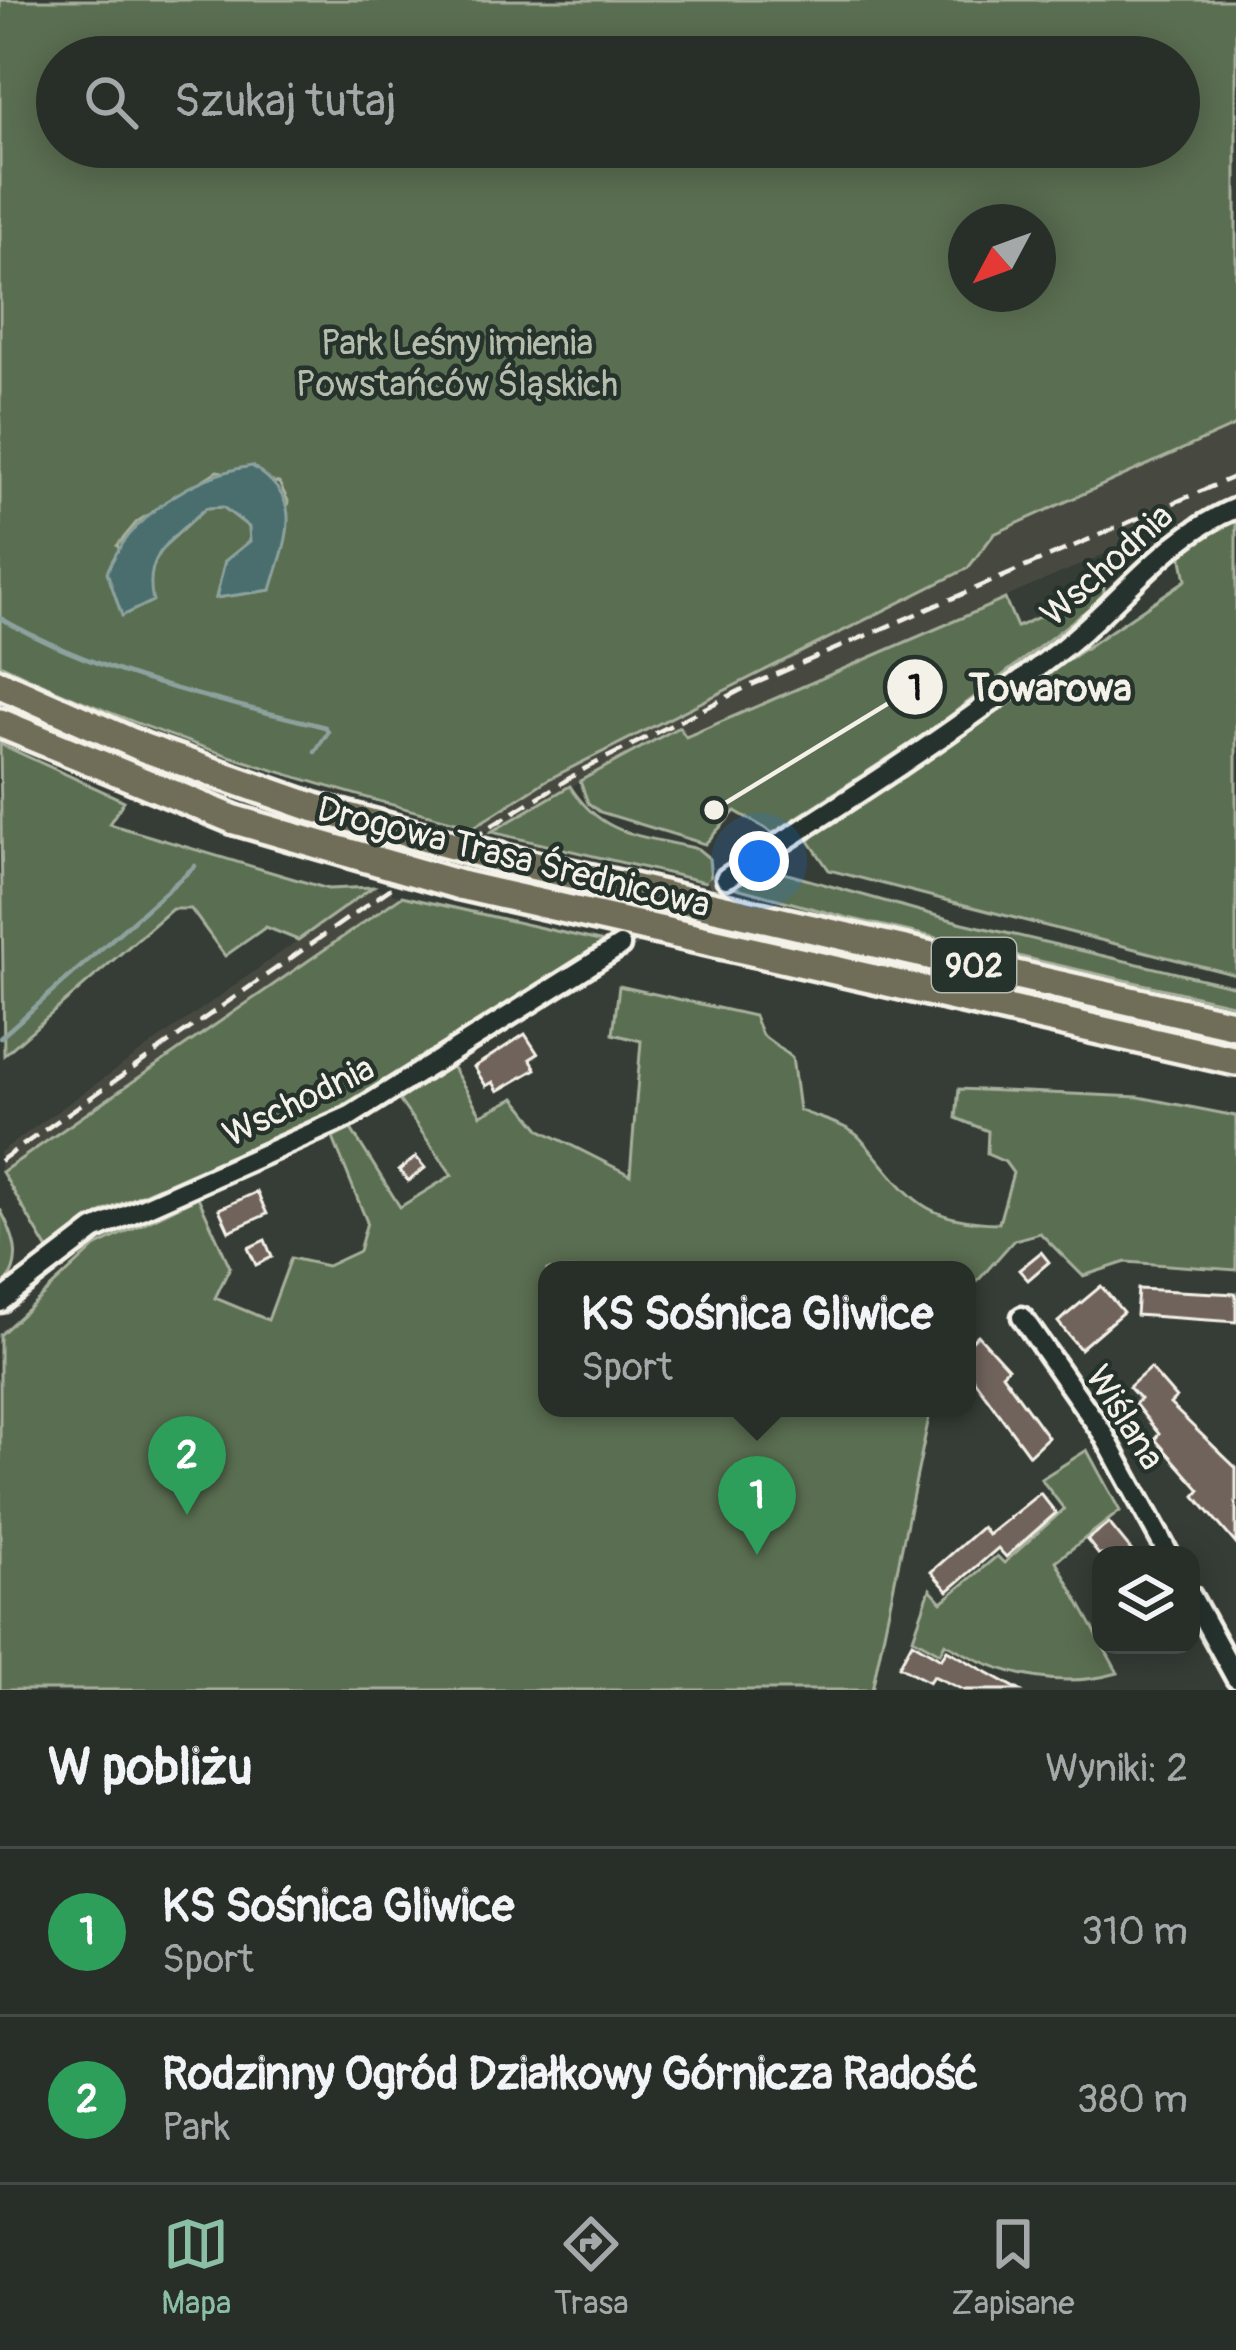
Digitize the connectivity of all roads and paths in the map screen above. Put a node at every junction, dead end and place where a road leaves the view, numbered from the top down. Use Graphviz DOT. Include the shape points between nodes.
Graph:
graph roads {
  1 [pos="1236,508"];
  2 [pos="0,684"];
  3 [pos="0,723"];
  4 [pos="727,878"];
  5 [pos="620,946"];
  6 [pos="1236,1024"];
  7 [pos="1236,1060"];
  8 [pos="0,1302"];
  9 [pos="1022,1317"];
  10 [pos="1164,1546"];
  11 [pos="1200,1612"];
  12 [pos="1236,1678"];
  1 -- 4 [label="street, Wschodnia" via="1184,536 1085,629 947,734"];
  2 -- 6 [label="main road, Drogowa Trasa Średnicowa / 902, bridge" via="261,791 500,858"];
  3 -- 7 [label="main road, Drogowa Trasa Średnicowa / 902, bridge" via="235,820 460,885"];
  5 -- 8 [label="street, Wschodnia" via="350,1115 94,1230"];
  9 -- 10 [label="street, Wiślana" via="1102,1432"];
  11 -- 12 [label="street"];
}
